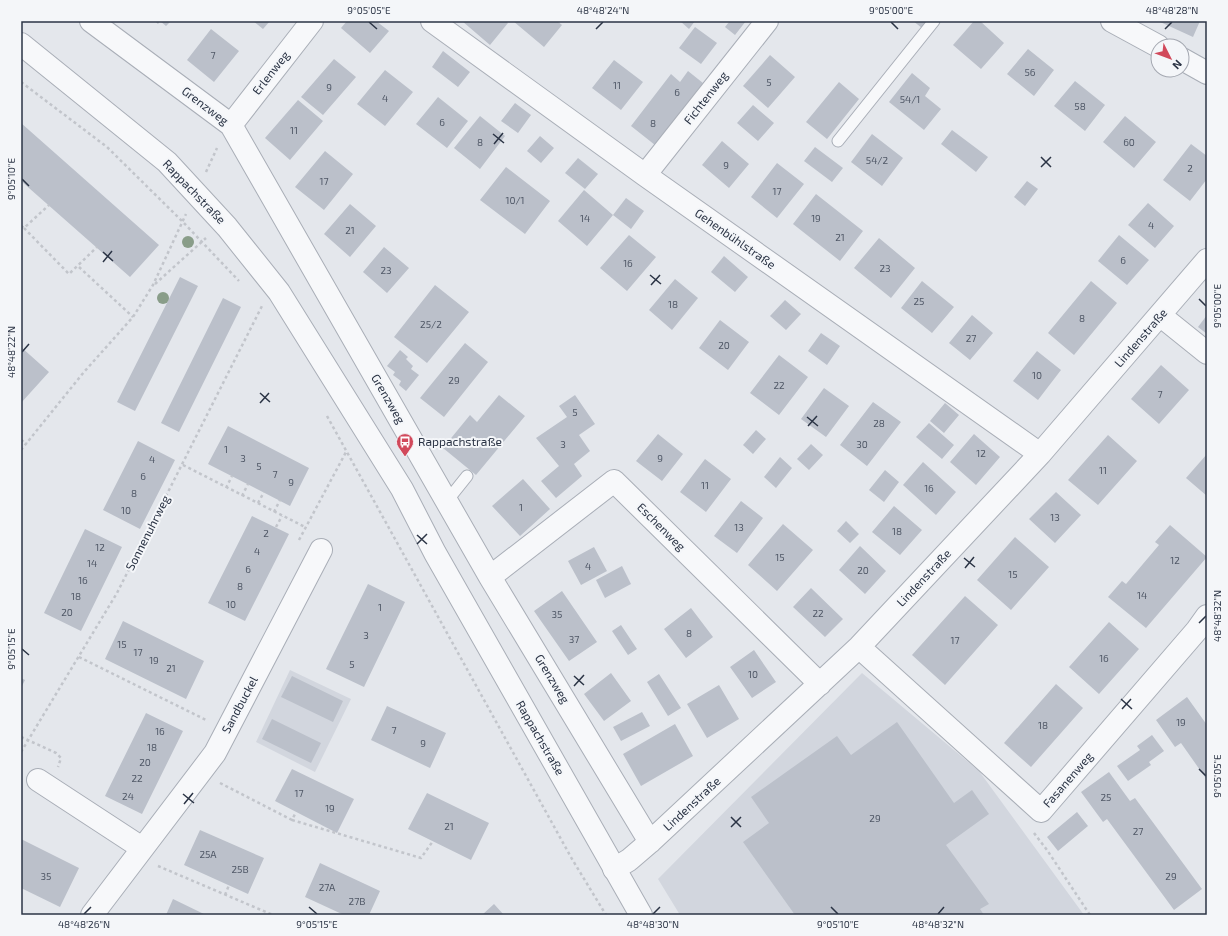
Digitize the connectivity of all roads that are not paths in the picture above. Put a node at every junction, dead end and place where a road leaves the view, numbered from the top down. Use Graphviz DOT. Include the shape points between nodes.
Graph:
graph roads {
  1 [pos="91,21"];
  2 [pos="312,21"];
  3 [pos="432,21"];
  4 [pos="767,21"];
  5 [pos="934,21"];
  6 [pos="1112,21"];
  7 [pos="1150,42"];
  8 [pos="21,44"];
  9 [pos="1190,63"];
  10 [pos="1207,73"];
  11 [pos="231,125"];
  12 [pos="838,140"];
  13 [pos="645,175"];
  14 [pos="1207,260"];
  15 [pos="1161,316"];
  16 [pos="1207,353"];
  17 [pos="1040,454"];
  18 [pos="467,476"];
  19 [pos="447,501"];
  20 [pos="321,550"];
  21 [pos="490,577"];
  22 [pos="1207,616"];
  23 [pos="859,647"];
  24 [pos="820,684"];
  25 [pos="38,780"];
  26 [pos="650,842"];
  27 [pos="139,852"];
  28 [pos="614,868"];
  29 [pos="634,913"];
  30 [pos="92,915"];
  1 -- 11 [label="street, Grenzweg"];
  2 -- 11 [label="street, Erlenweg"];
  3 -- 13 [label="street, Gehenbühlstraße"];
  4 -- 13 [label="street, Fichtenweg"];
  5 -- 12 [label="lane"];
  6 -- 7 [label="street"];
  8 -- 28 [label="street, Rappachstraße" via="167,162 227,226 279,292 391,470 435,553"];
  9 -- 10 [label="street"];
  11 -- 19 [label="street, Grenzweg"];
  13 -- 17 [label="street, Gehenbühlstraße"];
  14 -- 15 [label="street, Lindenstraße"];
  15 -- 16 [label="street"];
  15 -- 17 [label="street, Lindenstraße"];
  17 -- 23 [label="street, Lindenstraße"];
  18 -- 19 [label="lane"];
  19 -- 21 [label="street, Grenzweg"];
  20 -- 27 [label="street, Sandbuckel" via="215,753"];
  21 -- 24 [label="street, Eschenweg" via="614,481"];
  21 -- 26 [label="street, Grenzweg"];
  22 -- 23 [label="street, Fasanenweg" via="1041,811"];
  23 -- 24 [label="street, Lindenstraße"];
  24 -- 26 [label="street, Lindenstraße"];
  25 -- 27 [label="street"];
  26 -- 28 [label="street, Lindenstraße" via="629,860"];
  27 -- 30 [label="street, Sandbuckel"];
  28 -- 29 [label="street, Rappachstraße"];
}
